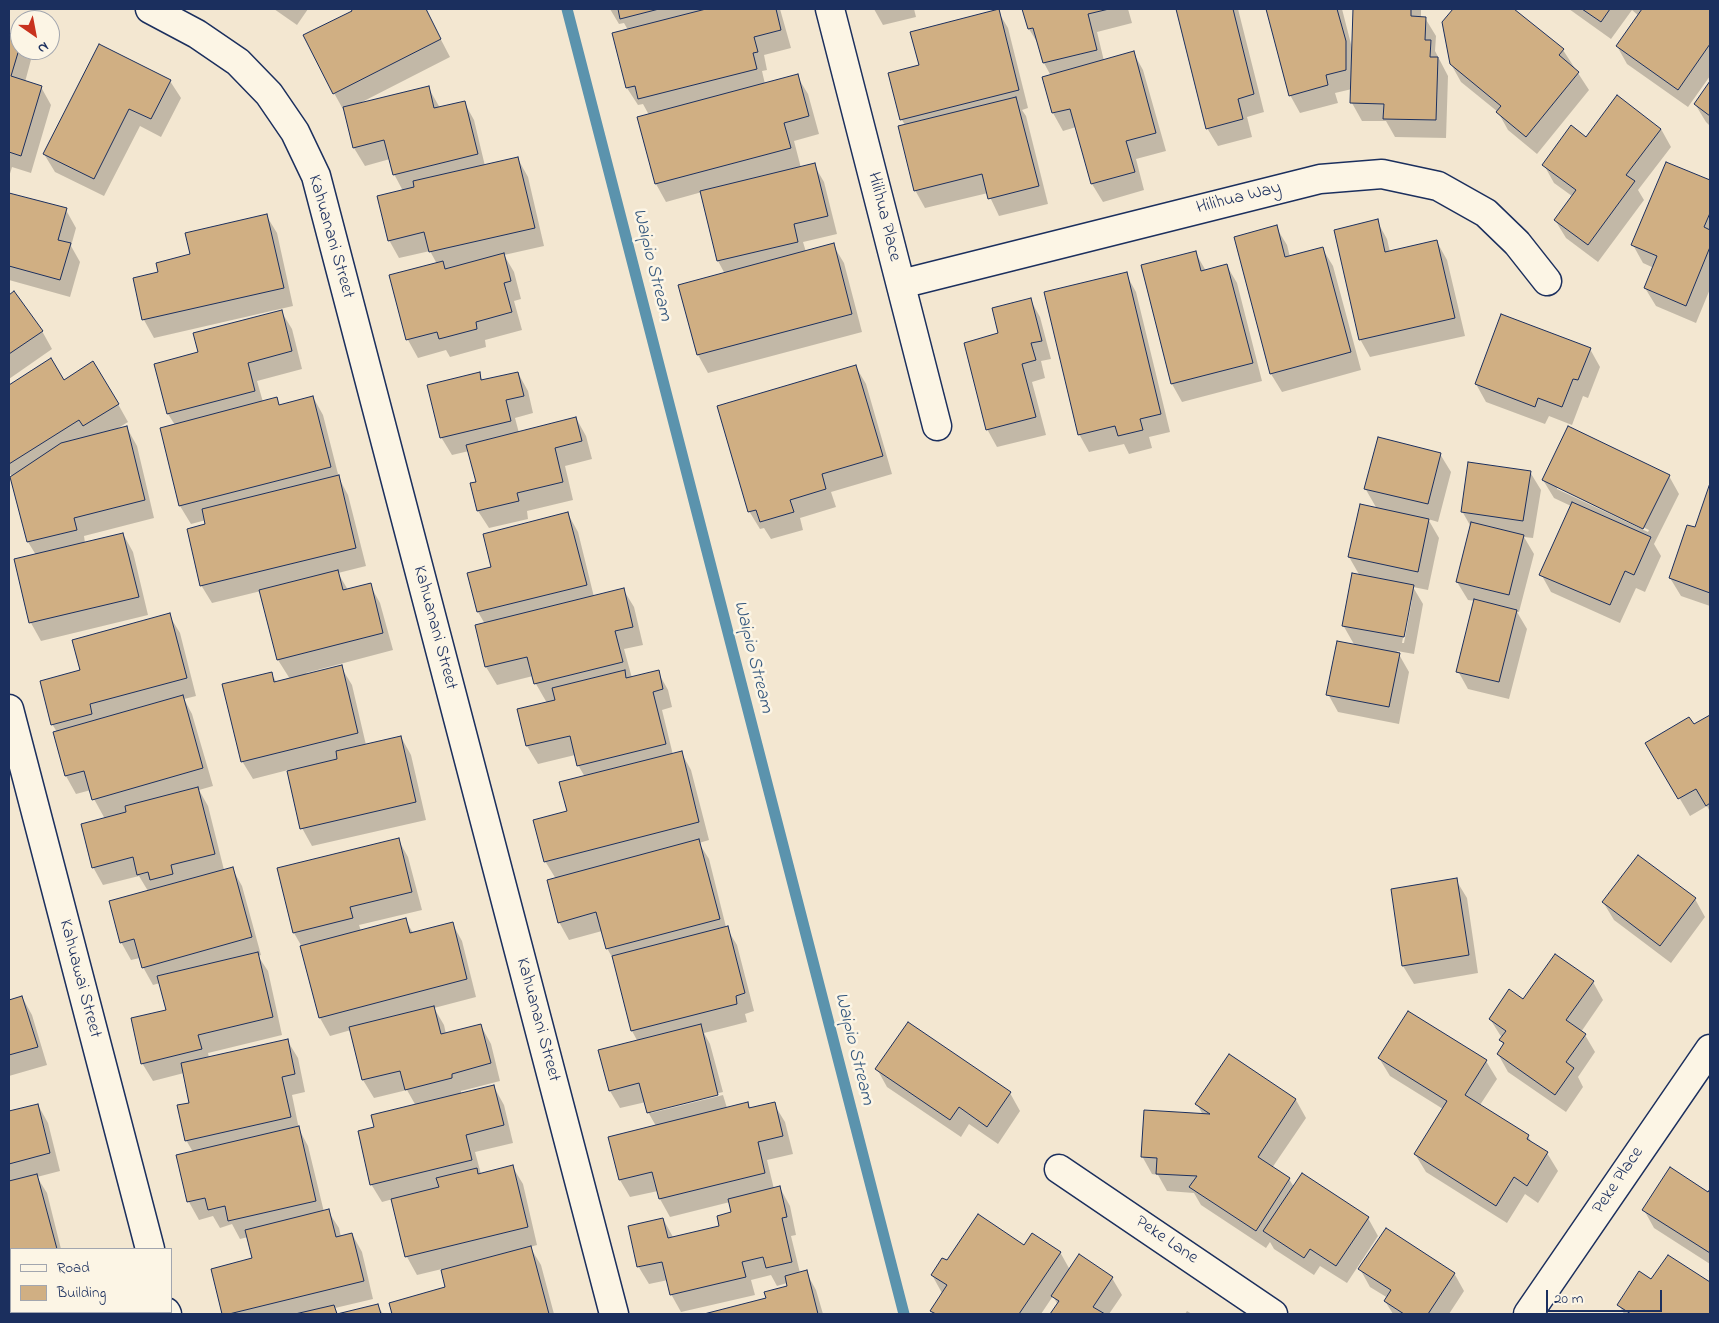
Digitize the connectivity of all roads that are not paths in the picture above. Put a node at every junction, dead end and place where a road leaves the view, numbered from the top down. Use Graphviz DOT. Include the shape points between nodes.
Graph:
graph roads {
  1 [pos="150,9"];
  2 [pos="830,9"];
  3 [pos="1547,281"];
  4 [pos="901,284"];
  5 [pos="937,426"];
  6 [pos="9,709"];
  7 [pos="1710,1048"];
  8 [pos="1059,1169"];
  9 [pos="150,1248"];
  10 [pos="614,1314"];
  11 [pos="1273,1314"];
  12 [pos="1528,1314"];
  1 -- 10 [label="street, Kahuanani Street" via="197,34 238,62 269,94 295,132 316,176"];
  2 -- 4 [label="street, Hilihua Place"];
  3 -- 4 [label="street, Hilihua Way" via="1517,243 1486,213 1438,186 1382,174 1320,178"];
  4 -- 5 [label="street, Hilihua Place"];
  6 -- 9 [label="street, Kahuawai Street"];
  7 -- 12 [label="street, Peke Place"];
  8 -- 11 [label="street, Peke Lane"];
}
